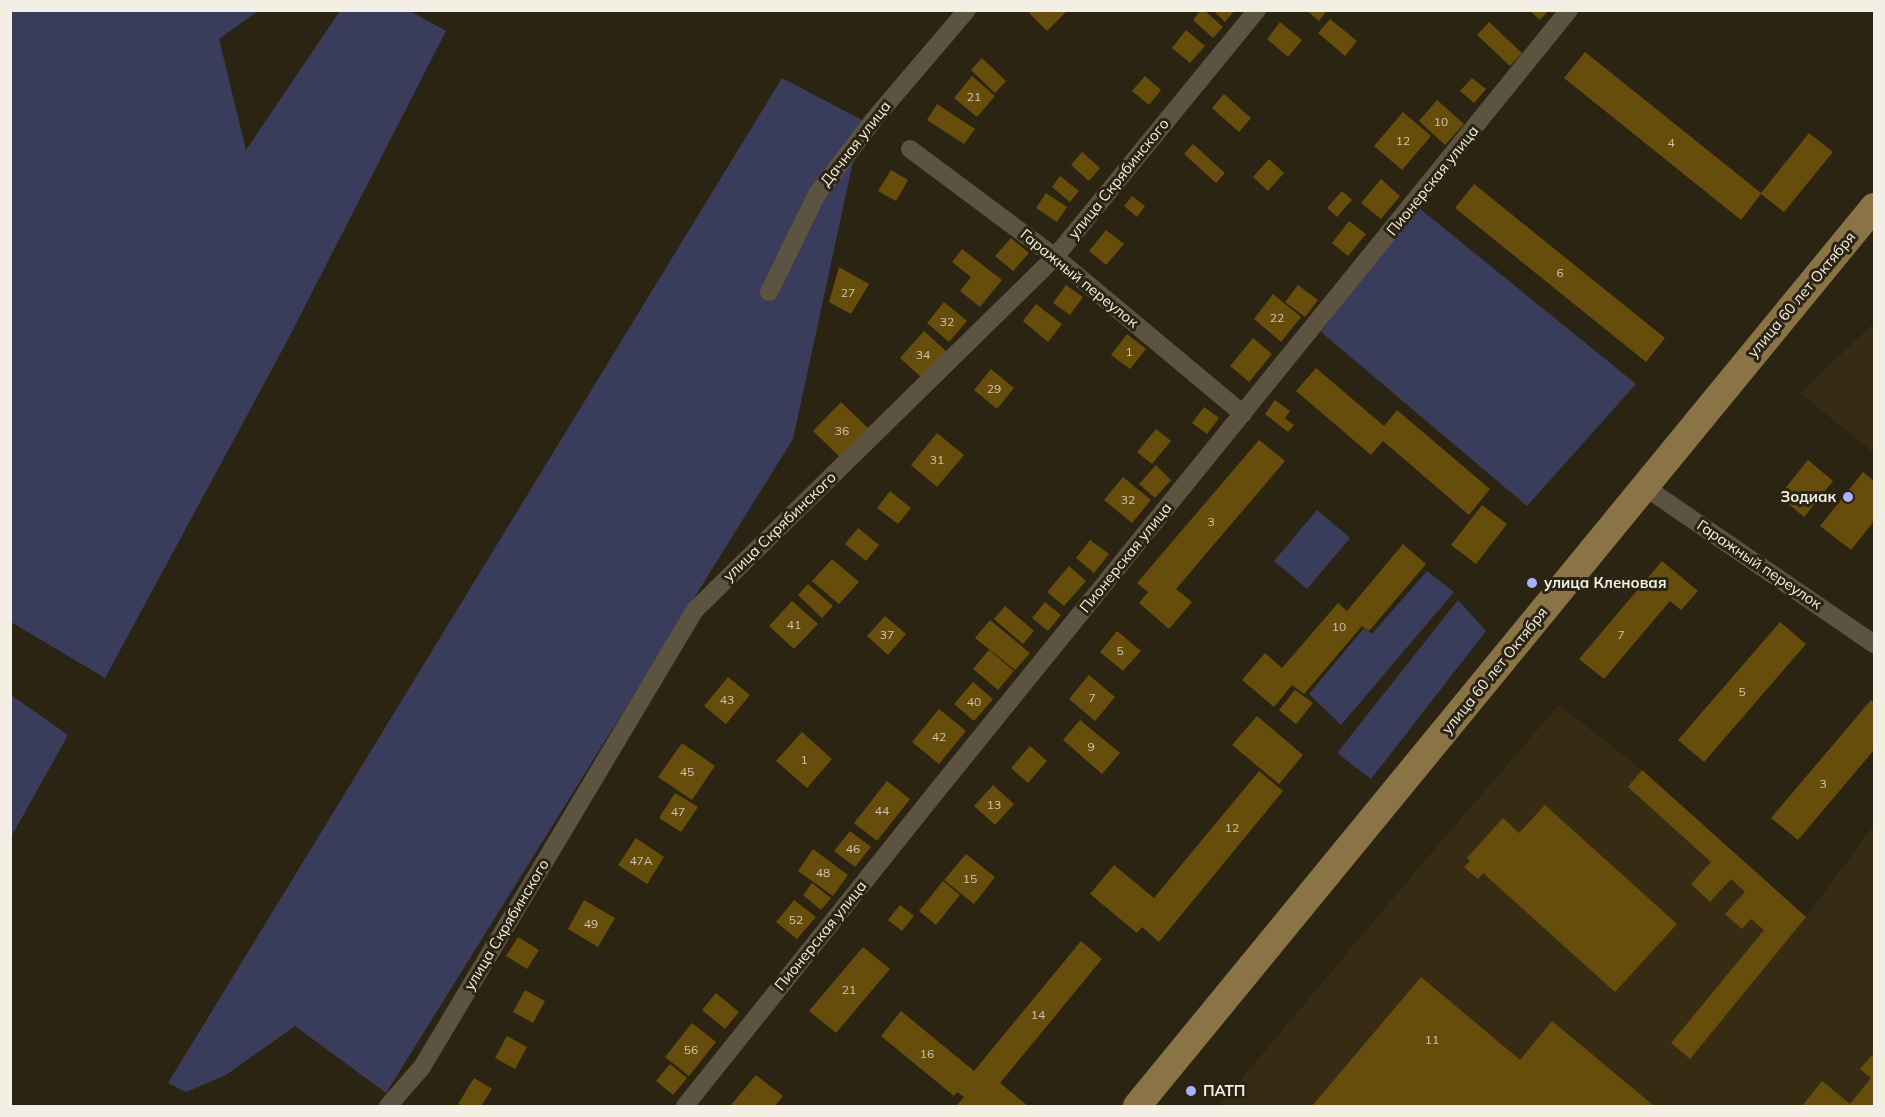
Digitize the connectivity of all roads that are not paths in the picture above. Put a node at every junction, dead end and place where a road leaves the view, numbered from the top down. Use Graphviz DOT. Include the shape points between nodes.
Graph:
graph roads {
  1 [pos="967,10"];
  2 [pos="1257,10"];
  3 [pos="1569,10"];
  4 [pos="910,149"];
  5 [pos="1875,207"];
  6 [pos="1055,257"];
  7 [pos="769,292"];
  8 [pos="1243,414"];
  9 [pos="1645,487"];
  10 [pos="1875,644"];
  11 [pos="388,1107"];
  12 [pos="685,1107"];
  13 [pos="1137,1107"];
  1 -- 7 [label="street, Дачная улица" via="875,118 817,194"];
  2 -- 6 [label="street, улица Скрябинского"];
  3 -- 8 [label="street, Пионерская улица"];
  4 -- 6 [label="street, Гаражный переулок"];
  5 -- 9 [label="main road, улица 60 лет Октября"];
  6 -- 8 [label="street, Гаражный переулок"];
  6 -- 11 [label="street, улица Скрябинского" via="695,610 422,1067"];
  8 -- 12 [label="street, Пионерская улица"];
  9 -- 10 [label="street, Гаражный переулок"];
  9 -- 13 [label="main road, улица 60 лет Октября"];
}
